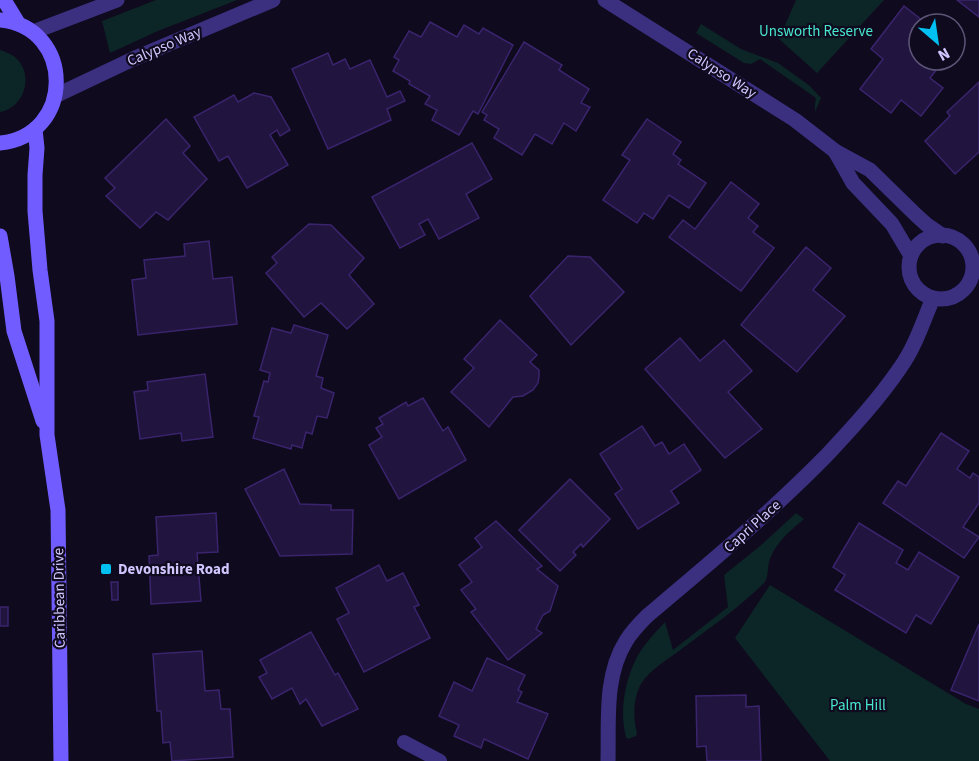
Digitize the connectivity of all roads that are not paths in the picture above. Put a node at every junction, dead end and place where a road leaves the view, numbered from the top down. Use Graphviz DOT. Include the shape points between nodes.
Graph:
graph roads {
  1 [pos="4,0"];
  2 [pos="117,0"];
  3 [pos="273,0"];
  4 [pos="605,0"];
  5 [pos="0,20"];
  6 [pos="18,23"];
  7 [pos="33,32"];
  8 [pos="55,96"];
  9 [pos="35,129"];
  10 [pos="0,143"];
  11 [pos="835,151"];
  12 [pos="0,236"];
  13 [pos="943,236"];
  14 [pos="973,251"];
  15 [pos="911,256"];
  16 [pos="973,286"];
  17 [pos="933,298"];
  18 [pos="47,435"];
  19 [pos="404,742"];
  20 [pos="61,761"];
  21 [pos="440,761"];
  22 [pos="608,761"];
  1 -- 6 [label="main road"];
  2 -- 7 [label="street"];
  3 -- 8 [label="street, Calypso Way"];
  4 -- 11 [label="street, Calypso Way" via="795,120"];
  5 -- 6 [label="main road"];
  6 -- 7 [label="main road"];
  7 -- 8 [label="main road" via="51,54 57,75"];
  8 -- 9 [label="main road"];
  9 -- 10 [label="main road"];
  9 -- 18 [label="main road, Caribbean Drive" via="35,211 47,321"];
  11 -- 13 [label="street, Calypso Way" via="870,170"];
  11 -- 15 [label="street, Calypso Way" via="854,183 892,224"];
  12 -- 18 [label="main road, Caribbean Drive" via="14,332"];
  13 -- 14 [label="street"];
  13 -- 15 [label="street" via="924,240"];
  14 -- 16 [label="street"];
  15 -- 17 [label="street" via="909,266 915,286"];
  16 -- 17 [label="street" via="952,297"];
  17 -- 22 [label="street, Capri Place" via="900,368 854,427 766,515 634,629 614,670"];
  18 -- 20 [label="main road, Caribbean Drive" via="58,510"];
  19 -- 21 [label="lane"];
}
